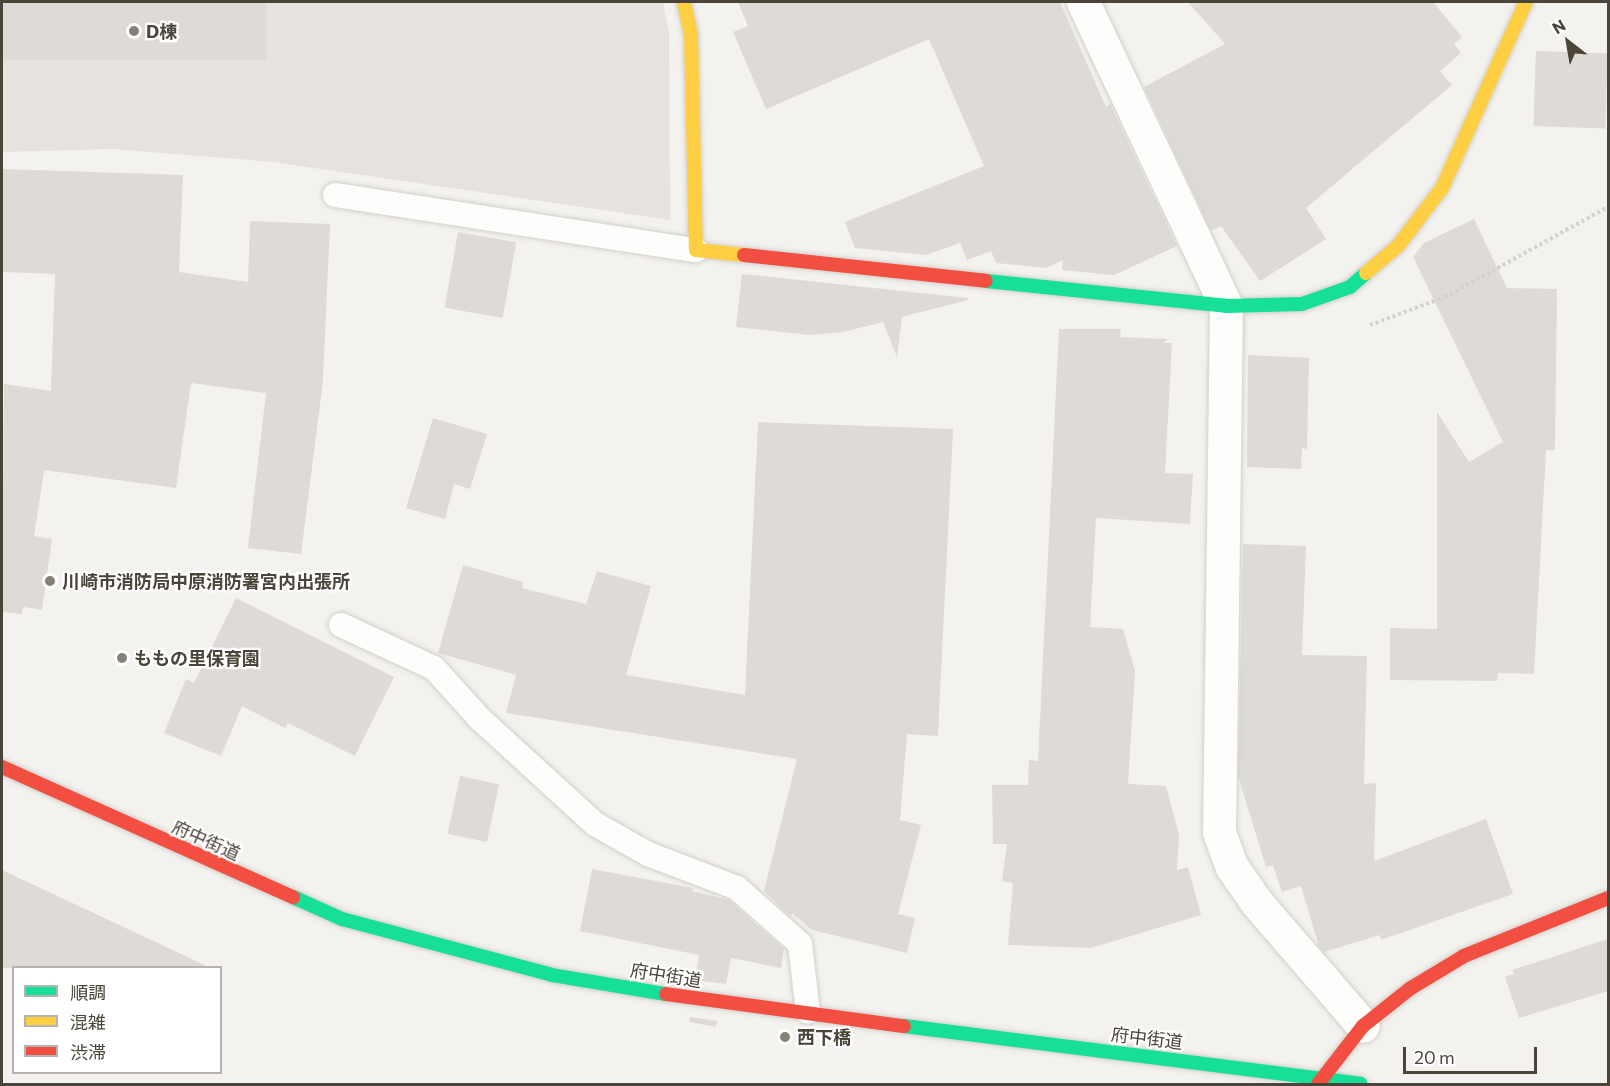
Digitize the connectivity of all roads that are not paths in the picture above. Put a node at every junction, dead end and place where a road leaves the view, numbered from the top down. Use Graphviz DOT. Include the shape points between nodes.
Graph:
graph roads {
  1 [pos="684,2"];
  2 [pos="1083,2"];
  3 [pos="1519,5"];
  4 [pos="334,195"];
  5 [pos="696,250"];
  6 [pos="1226,306"];
  7 [pos="341,625"];
  8 [pos="2,767"];
  9 [pos="1608,897"];
  10 [pos="808,1012"];
  11 [pos="1363,1026"];
  12 [pos="1319,1081"];
  13 [pos="1360,1084"];
  1 -- 5 [label="main road" via="691,34"];
  2 -- 6 [label="street"];
  3 -- 6 [label="main road" via="1442,188 1398,246 1350,286 1302,304"];
  4 -- 5 [label="lane"];
  5 -- 6 [label="main road"];
  6 -- 11 [label="street" via="1219,832 1232,867 1257,903"];
  7 -- 10 [label="lane" via="434,668 480,719 595,824 648,854 737,888 800,944"];
  8 -- 10 [label="main road, 府中街道" via="342,919 552,975 681,997"];
  9 -- 11 [label="main road" via="1464,956 1411,988"];
  10 -- 12 [label="main road, 府中街道"];
  11 -- 12 [label="main road"];
  12 -- 13 [label="main road, 府中街道"];
}
